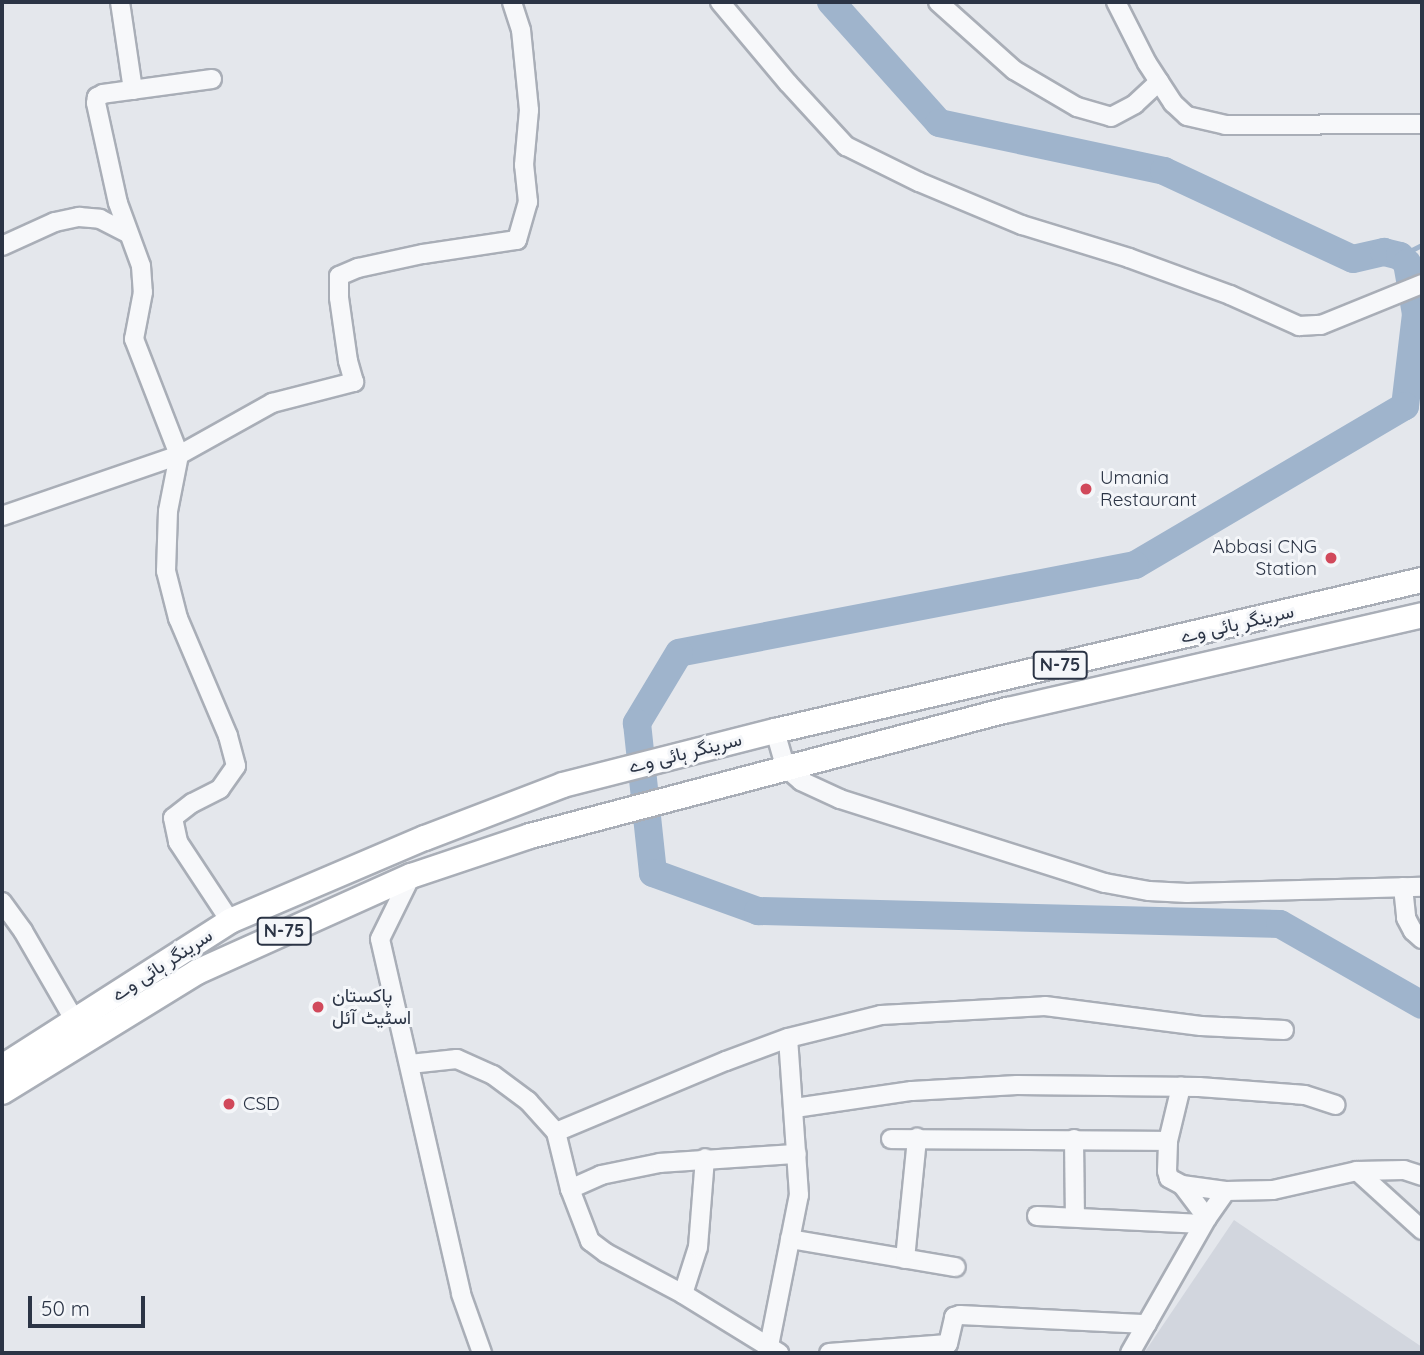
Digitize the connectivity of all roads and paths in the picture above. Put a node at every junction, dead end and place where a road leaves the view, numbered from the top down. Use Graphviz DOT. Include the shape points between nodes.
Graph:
graph roads {
  1 [pos="120,2"];
  2 [pos="512,2"];
  3 [pos="720,2"];
  4 [pos="938,2"];
  5 [pos="1116,2"];
  6 [pos="212,79"];
  7 [pos="1159,82"];
  8 [pos="133,90"];
  9 [pos="1422,124"];
  10 [pos="127,232"];
  11 [pos="2,246"];
  12 [pos="1422,284"];
  13 [pos="179,455"];
  14 [pos="2,516"];
  15 [pos="1422,580"];
  16 [pos="1422,615"];
  17 [pos="775,731"];
  18 [pos="785,767"];
  19 [pos="411,876"];
  20 [pos="1403,887"];
  21 [pos="1422,887"];
  22 [pos="2,902"];
  23 [pos="230,921"];
  24 [pos="1422,939"];
  25 [pos="75,1021"];
  26 [pos="1284,1030"];
  27 [pos="788,1038"];
  28 [pos="410,1064"];
  29 [pos="2,1067"];
  30 [pos="1181,1087"];
  31 [pos="2,1092"];
  32 [pos="1335,1105"];
  33 [pos="795,1108"];
  34 [pos="556,1132"];
  35 [pos="917,1138"];
  36 [pos="891,1139"];
  37 [pos="1074,1139"];
  38 [pos="1168,1141"];
  39 [pos="797,1154"];
  40 [pos="705,1158"];
  41 [pos="1357,1171"];
  42 [pos="1422,1175"];
  43 [pos="1182,1185"];
  44 [pos="570,1189"];
  45 [pos="1226,1191"];
  46 [pos="1037,1216"];
  47 [pos="1075,1217"];
  48 [pos="1205,1221"];
  49 [pos="1422,1230"];
  50 [pos="790,1239"];
  51 [pos="905,1259"];
  52 [pos="956,1267"];
  53 [pos="683,1294"];
  54 [pos="1147,1324"];
  55 [pos="774,1350"];
  56 [pos="914,1351"];
  57 [pos="482,1353"];
  58 [pos="829,1353"];
  59 [pos="1130,1353"];
  1 -- 8 [label="street"];
  2 -- 13 [label="street" via="520,30 529,110 524,165 528,202 517,240 423,254 339,276 354,382 272,403"];
  3 -- 12 [label="street" via="846,146 1022,225 1129,258 1299,326 1321,325"];
  4 -- 7 [label="street" via="1014,70 1077,107 1111,117 1135,104"];
  5 -- 7 [label="street"];
  6 -- 8 [label="street"];
  7 -- 9 [label="street" via="1187,116 1226,125"];
  8 -- 10 [label="street" via="103,94 96,103"];
  10 -- 11 [label="street" via="100,219 79,217 55,222"];
  10 -- 13 [label="street" via="141,266 143,292 134,340"];
  13 -- 14 [label="street"];
  13 -- 23 [label="street" via="168,511 166,571 178,618 236,766 220,789 173,818 178,842"];
  15 -- 17 [label="highway, سرینگر ہائی وے / N-75"];
  16 -- 18 [label="highway, سرینگر ہائی وے / N-75"];
  17 -- 18 [label="street"];
  17 -- 23 [label="highway, سرینگر ہائی وے / N-75" via="563,785"];
  18 -- 19 [label="highway, سرینگر ہائی وے / N-75" via="530,836"];
  18 -- 20 [label="street" via="801,781 840,799 1105,883 1187,893"];
  19 -- 28 [label="street" via="380,939"];
  19 -- 31 [label="highway, سرینگر ہائی وے / N-75" via="197,972"];
  20 -- 21 [label="street"];
  20 -- 24 [label="street" via="1406,918"];
  22 -- 25 [label="street"];
  23 -- 25 [label="highway, سرینگر ہائی وے / N-75"];
  25 -- 29 [label="highway, سرینگر ہائی وے / N-75"];
  26 -- 27 [label="street" via="1201,1026 1045,1006 881,1016"];
  27 -- 33 [label="street"];
  27 -- 34 [label="street"];
  28 -- 34 [label="street" via="457,1059 493,1076 528,1101"];
  28 -- 57 [label="street" via="461,1294"];
  30 -- 32 [label="street" via="1305,1095"];
  30 -- 33 [label="street" via="912,1091"];
  30 -- 38 [label="street"];
  33 -- 39 [label="street"];
  34 -- 44 [label="street"];
  35 -- 36 [label="street"];
  35 -- 37 [label="street"];
  35 -- 51 [label="street"];
  37 -- 38 [label="street"];
  37 -- 47 [label="street"];
  38 -- 43 [label="street" via="1169,1178"];
  39 -- 40 [label="street"];
  39 -- 50 [label="street" via="799,1195"];
  40 -- 44 [label="street" via="601,1175"];
  40 -- 53 [label="street" via="698,1247"];
  41 -- 42 [label="street" via="1404,1170"];
  41 -- 45 [label="street" via="1273,1190"];
  41 -- 49 [label="street"];
  43 -- 45 [label="street"];
  43 -- 48 [label="street"];
  44 -- 53 [label="street" via="590,1241"];
  45 -- 48 [label="street"];
  46 -- 47 [label="street"];
  47 -- 48 [label="street"];
  48 -- 54 [label="street"];
  50 -- 51 [label="street"];
  50 -- 55 [label="street"];
  51 -- 52 [label="street"];
  53 -- 55 [label="street"];
  54 -- 56 [label="street" via="960,1315 954,1317 948,1344"];
  54 -- 59 [label="street"];
  56 -- 58 [label="street"];
}
